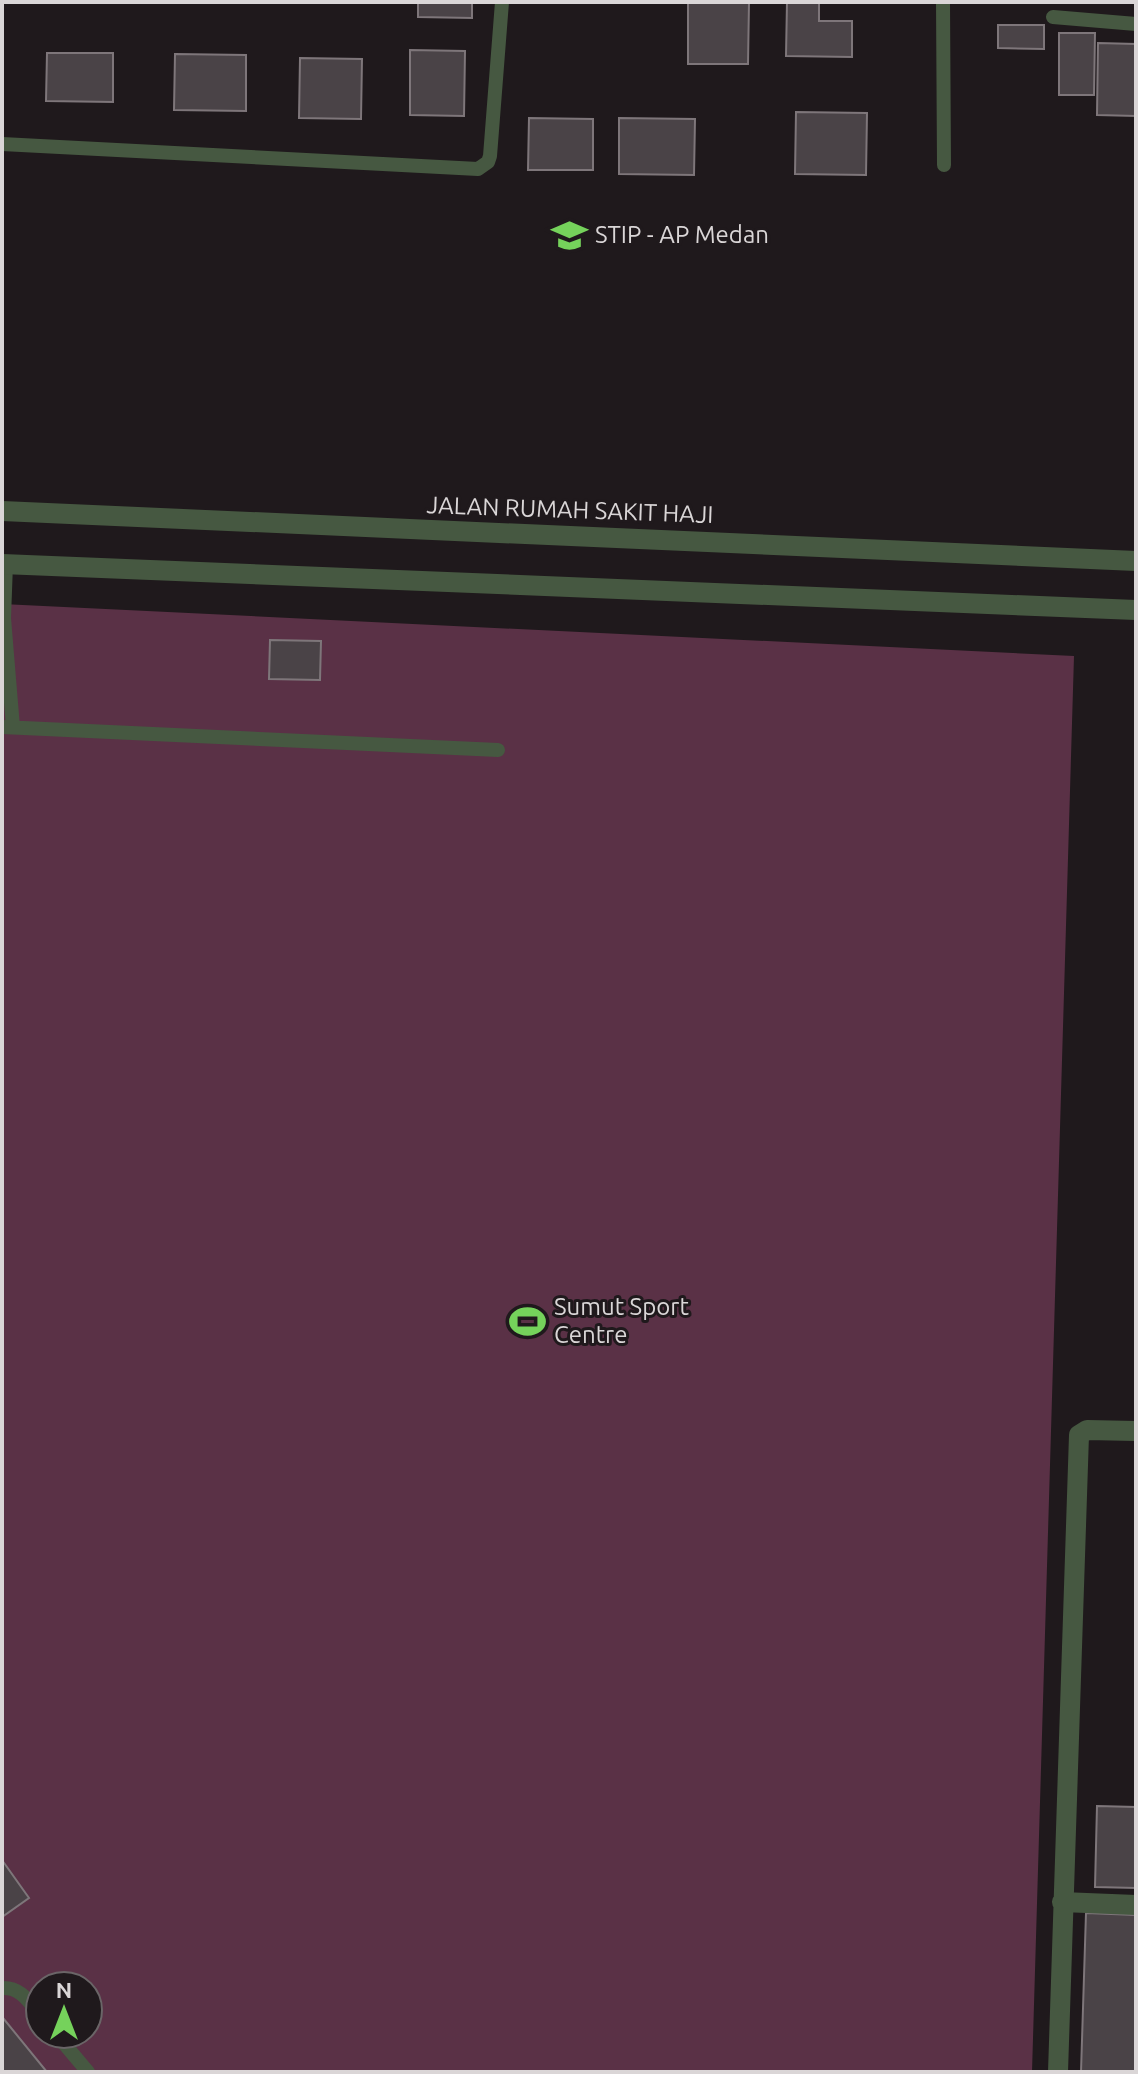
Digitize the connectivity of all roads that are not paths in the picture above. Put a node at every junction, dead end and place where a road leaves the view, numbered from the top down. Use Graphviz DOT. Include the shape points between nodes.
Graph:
graph roads {
  1 [pos="502,2"];
  2 [pos="943,2"];
  3 [pos="1053,17"];
  4 [pos="1136,24"];
  5 [pos="2,144"];
  6 [pos="944,165"];
  7 [pos="2,511"];
  8 [pos="1136,561"];
  9 [pos="4,564"];
  10 [pos="1136,610"];
  11 [pos="7,727"];
  12 [pos="498,750"];
  13 [pos="1136,1431"];
  14 [pos="1062,1902"];
  15 [pos="1136,1905"];
  16 [pos="2,1988"];
  17 [pos="24,1996"];
  18 [pos="69,2050"];
  19 [pos="88,2072"];
  20 [pos="1058,2072"];
  1 -- 5 [label="lane" via="490,156 478,169"];
  2 -- 6 [label="lane"];
  3 -- 4 [label="lane"];
  7 -- 8 [label="street, JALAN RUMAH SAKIT HAJI"];
  9 -- 10 [label="street"];
  9 -- 11 [label="lane"];
  11 -- 12 [label="lane"];
  13 -- 14 [label="street" via="1087,1430 1079,1435"];
  14 -- 15 [label="street"];
  14 -- 20 [label="street"];
  16 -- 17 [label="lane"];
  18 -- 19 [label="lane"];
}
